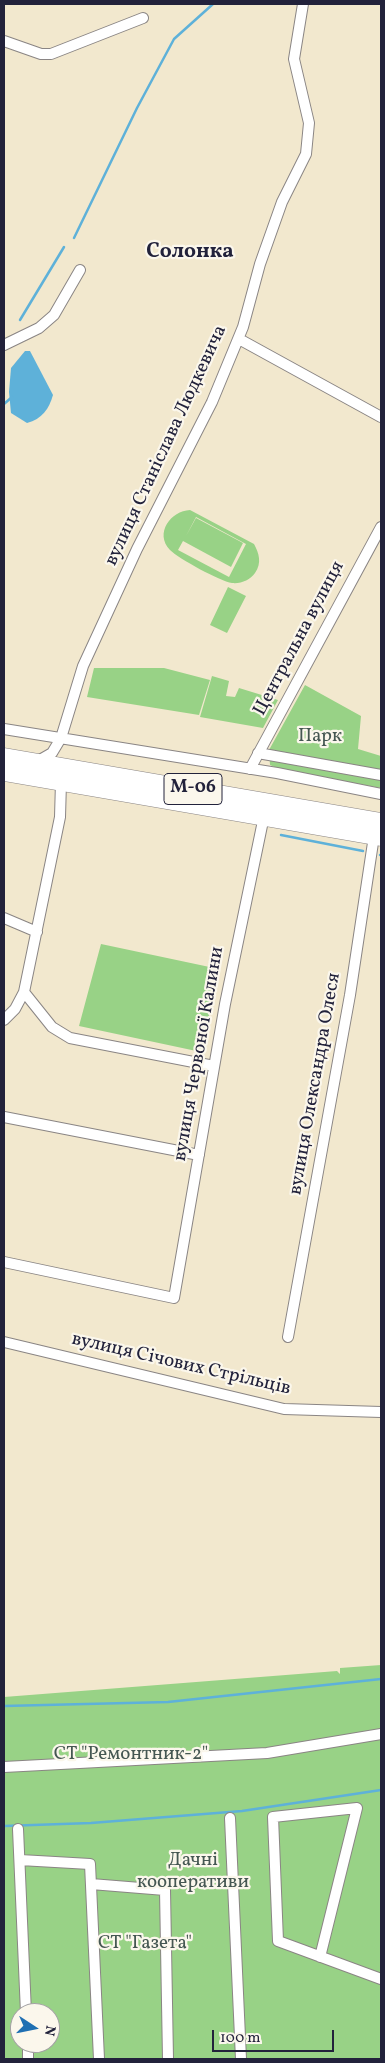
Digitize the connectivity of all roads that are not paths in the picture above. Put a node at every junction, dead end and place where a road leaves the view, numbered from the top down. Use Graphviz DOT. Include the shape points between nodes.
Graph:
graph roads {
  1 [pos="303,4"];
  2 [pos="143,18"];
  3 [pos="4,41"];
  4 [pos="80,270"];
  5 [pos="239,339"];
  6 [pos="4,345"];
  7 [pos="381,418"];
  8 [pos="381,526"];
  9 [pos="4,728"];
  10 [pos="61,738"];
  11 [pos="52,753"];
  12 [pos="258,754"];
  13 [pos="4,757"];
  14 [pos="36,762"];
  15 [pos="250,769"];
  16 [pos="4,772"];
  17 [pos="64,775"];
  18 [pos="381,775"];
  19 [pos="381,794"];
  20 [pos="264,816"];
  21 [pos="379,832"];
  22 [pos="4,918"];
  23 [pos="37,932"];
  24 [pos="24,992"];
  25 [pos="4,1020"];
  26 [pos="214,1066"];
  27 [pos="4,1117"];
  28 [pos="199,1155"];
  29 [pos="4,1262"];
  30 [pos="288,1337"];
  31 [pos="4,1342"];
  32 [pos="381,1412"];
  33 [pos="381,1734"];
  34 [pos="4,1767"];
  35 [pos="230,1818"];
  36 [pos="18,1829"];
  37 [pos="20,1860"];
  38 [pos="91,1884"];
  39 [pos="320,1957"];
  40 [pos="381,1979"];
  41 [pos="26,2003"];
  42 [pos="99,2059"];
  43 [pos="168,2059"];
  44 [pos="241,2059"];
  1 -- 5 [label="street, вулиця Станіслава Людкевича" via="294,59 309,123 306,154 282,202"];
  2 -- 3 [label="street" via="51,54 41,54"];
  4 -- 6 [label="street" via="54,315 39,328"];
  5 -- 7 [label="street"];
  5 -- 10 [label="street, вулиця Станіслава Людкевича" via="84,666"];
  8 -- 12 [label="street, Центральна вулиця"];
  9 -- 10 [label="street"];
  10 -- 11 [label="street, вулиця Станіслава Людкевича"];
  10 -- 15 [label="street"];
  11 -- 14 [label="street, вулиця Станіслава Людкевича"];
  11 -- 17 [label="street"];
  12 -- 15 [label="street, Центральна вулиця"];
  12 -- 18 [label="street"];
  13 -- 14 [label="highway, М-06"];
  14 -- 17 [label="highway, М-06"];
  15 -- 19 [label="street"];
  16 -- 17 [label="highway, М-06"];
  17 -- 20 [label="highway, М-06"];
  17 -- 21 [label="highway, М-06"];
  17 -- 23 [label="street" via="60,817"];
  20 -- 21 [label="highway, М-06"];
  20 -- 26 [label="street, вулиця Червоної Калини"];
  21 -- 30 [label="street, вулиця Олександра Олеся"];
  22 -- 23 [label="street"];
  23 -- 24 [label="street"];
  24 -- 25 [label="street"];
  24 -- 26 [label="street" via="52,1027 70,1038"];
  26 -- 28 [label="street, вулиця Червоної Калини"];
  27 -- 28 [label="street"];
  28 -- 29 [label="street, вулиця Червоної Калини" via="174,1298"];
  31 -- 32 [label="street, вулиця Січових Стрільців" via="284,1410"];
  33 -- 34 [label="street" via="266,1753"];
  35 -- 44 [label="street"];
  36 -- 37 [label="street"];
  37 -- 38 [label="street" via="90,1864"];
  37 -- 41 [label="street"];
  38 -- 42 [label="street"];
  38 -- 43 [label="street" via="165,1890"];
  39 -- 39 [label="street" via="332,1910 357,1808 273,1818 278,1942"];
  39 -- 40 [label="street"];
}
